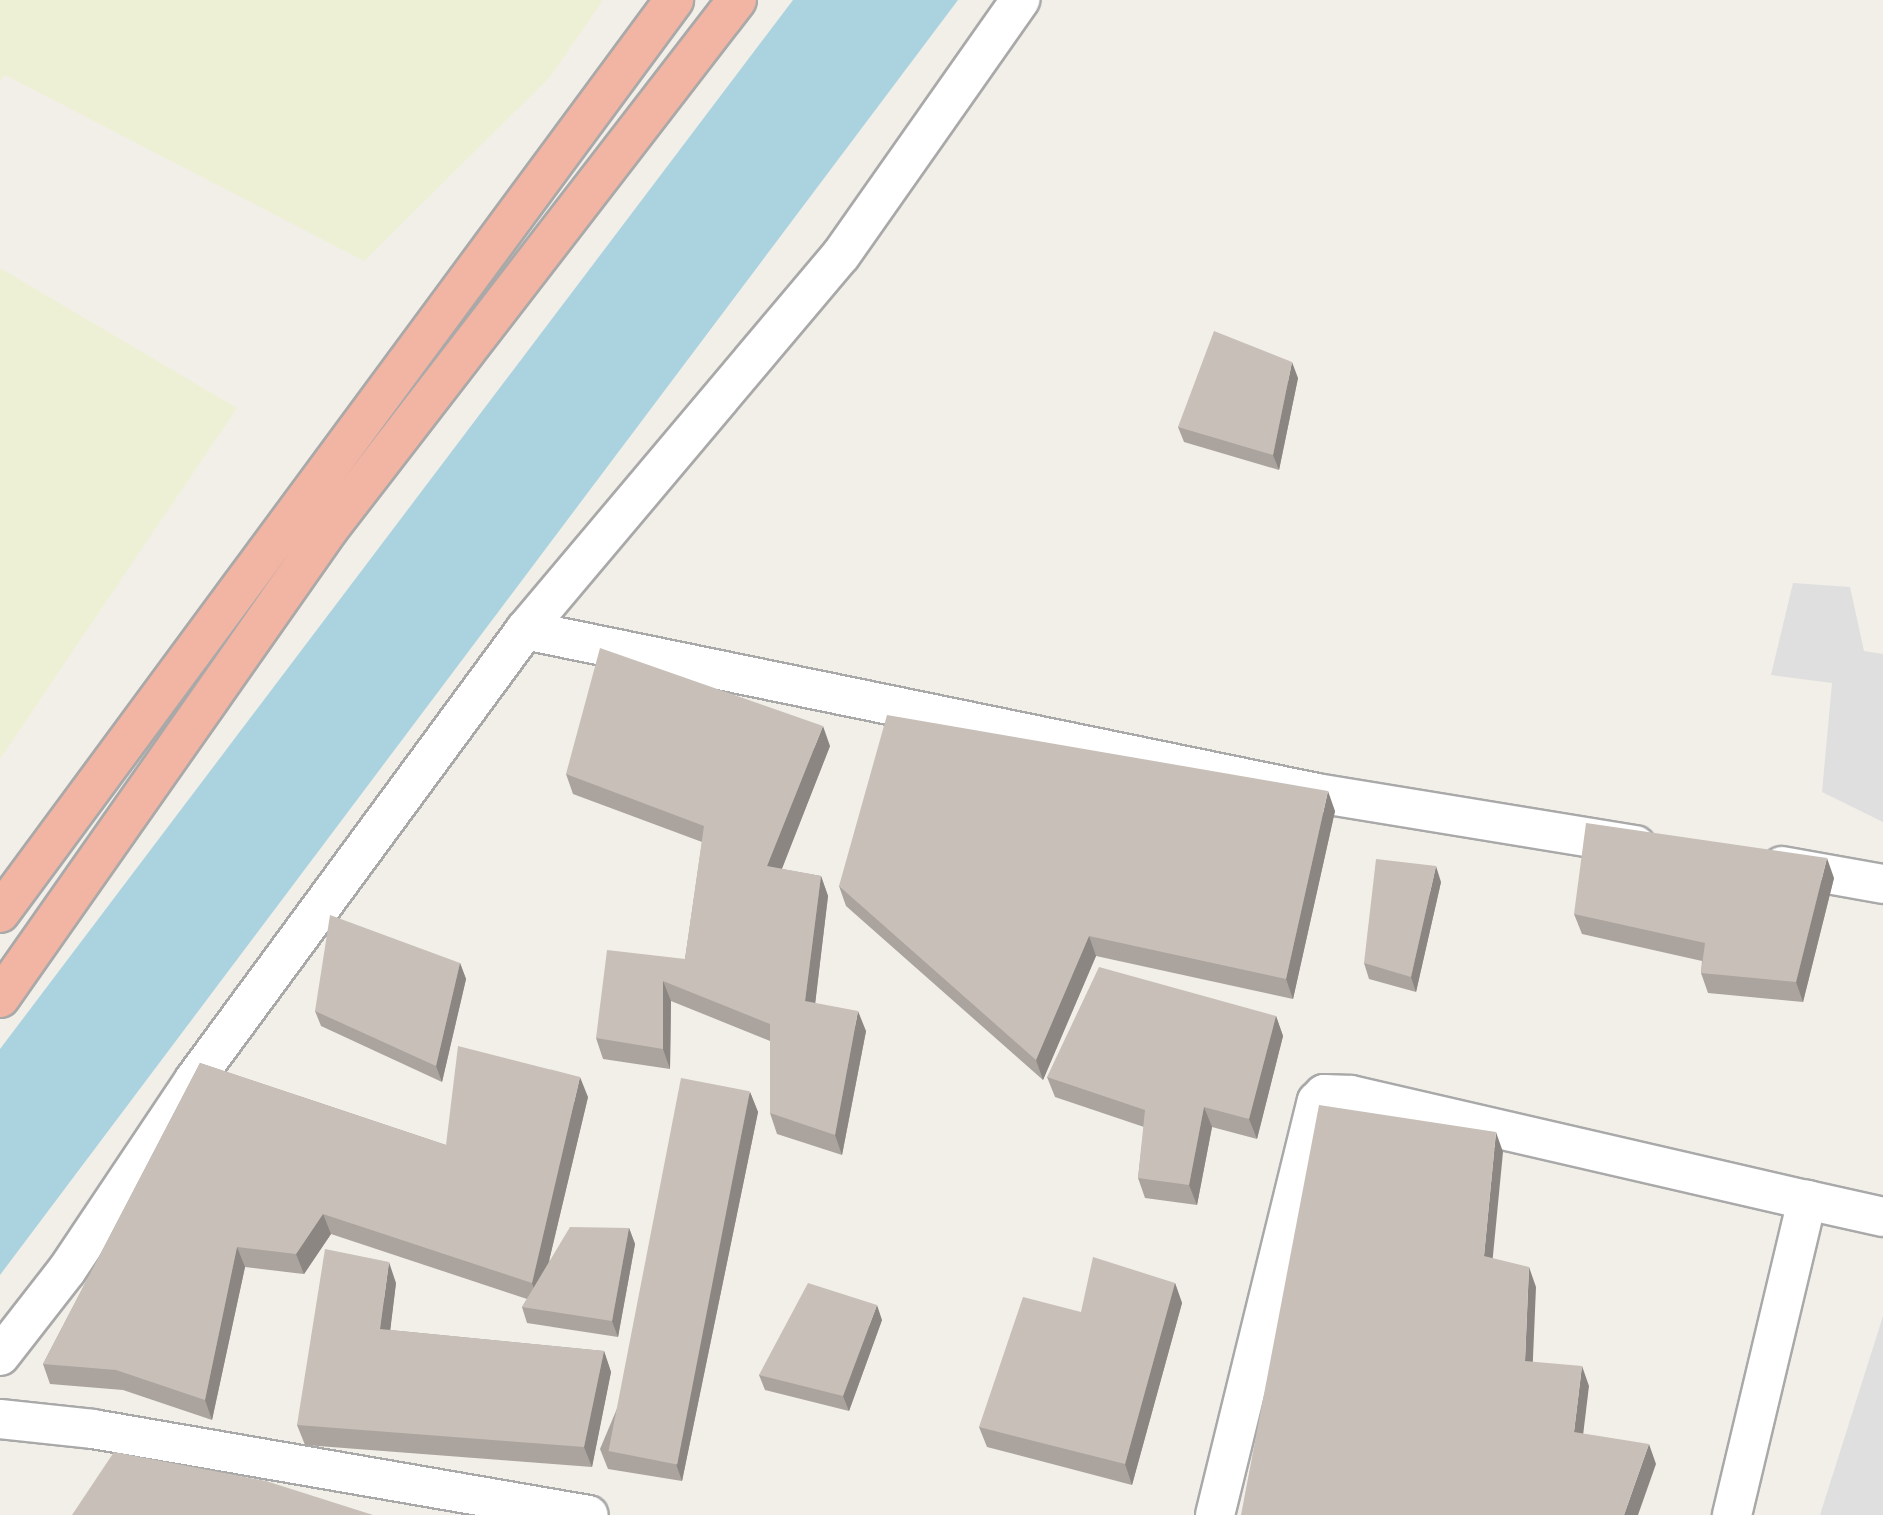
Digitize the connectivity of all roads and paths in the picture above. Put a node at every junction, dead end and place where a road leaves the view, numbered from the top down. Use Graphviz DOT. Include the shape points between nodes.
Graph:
graph roads {
  1 [pos="674,0"];
  2 [pos="737,0"];
  3 [pos="1020,0"];
  4 [pos="361,423"];
  5 [pos="394,446"];
  6 [pos="525,630"];
  7 [pos="1676,850"];
  8 [pos="1742,860"];
  9 [pos="1883,884"];
  10 [pos="0,913"];
  11 [pos="0,998"];
  12 [pos="1807,1200"];
  13 [pos="1883,1217"];
  14 [pos="0,1356"];
  15 [pos="0,1419"];
  16 [pos="589,1515"];
  17 [pos="1214,1515"];
  18 [pos="1731,1515"];
  1 -- 4 [label="highway"];
  2 -- 5 [label="highway"];
  3 -- 6 [label="street" via="841,255"];
  4 -- 5 [label="highway"];
  4 -- 10 [label="highway"];
  5 -- 11 [label="highway" via="329,529"];
  6 -- 7 [label="street" via="1317,793"];
  6 -- 14 [label="street" via="194,1080 67,1270"];
  8 -- 9 [label="street"];
  12 -- 13 [label="street"];
  12 -- 17 [label="street" via="1351,1095 1324,1094 1317,1101"];
  12 -- 18 [label="street"];
  15 -- 16 [label="street" via="93,1429"];
}
